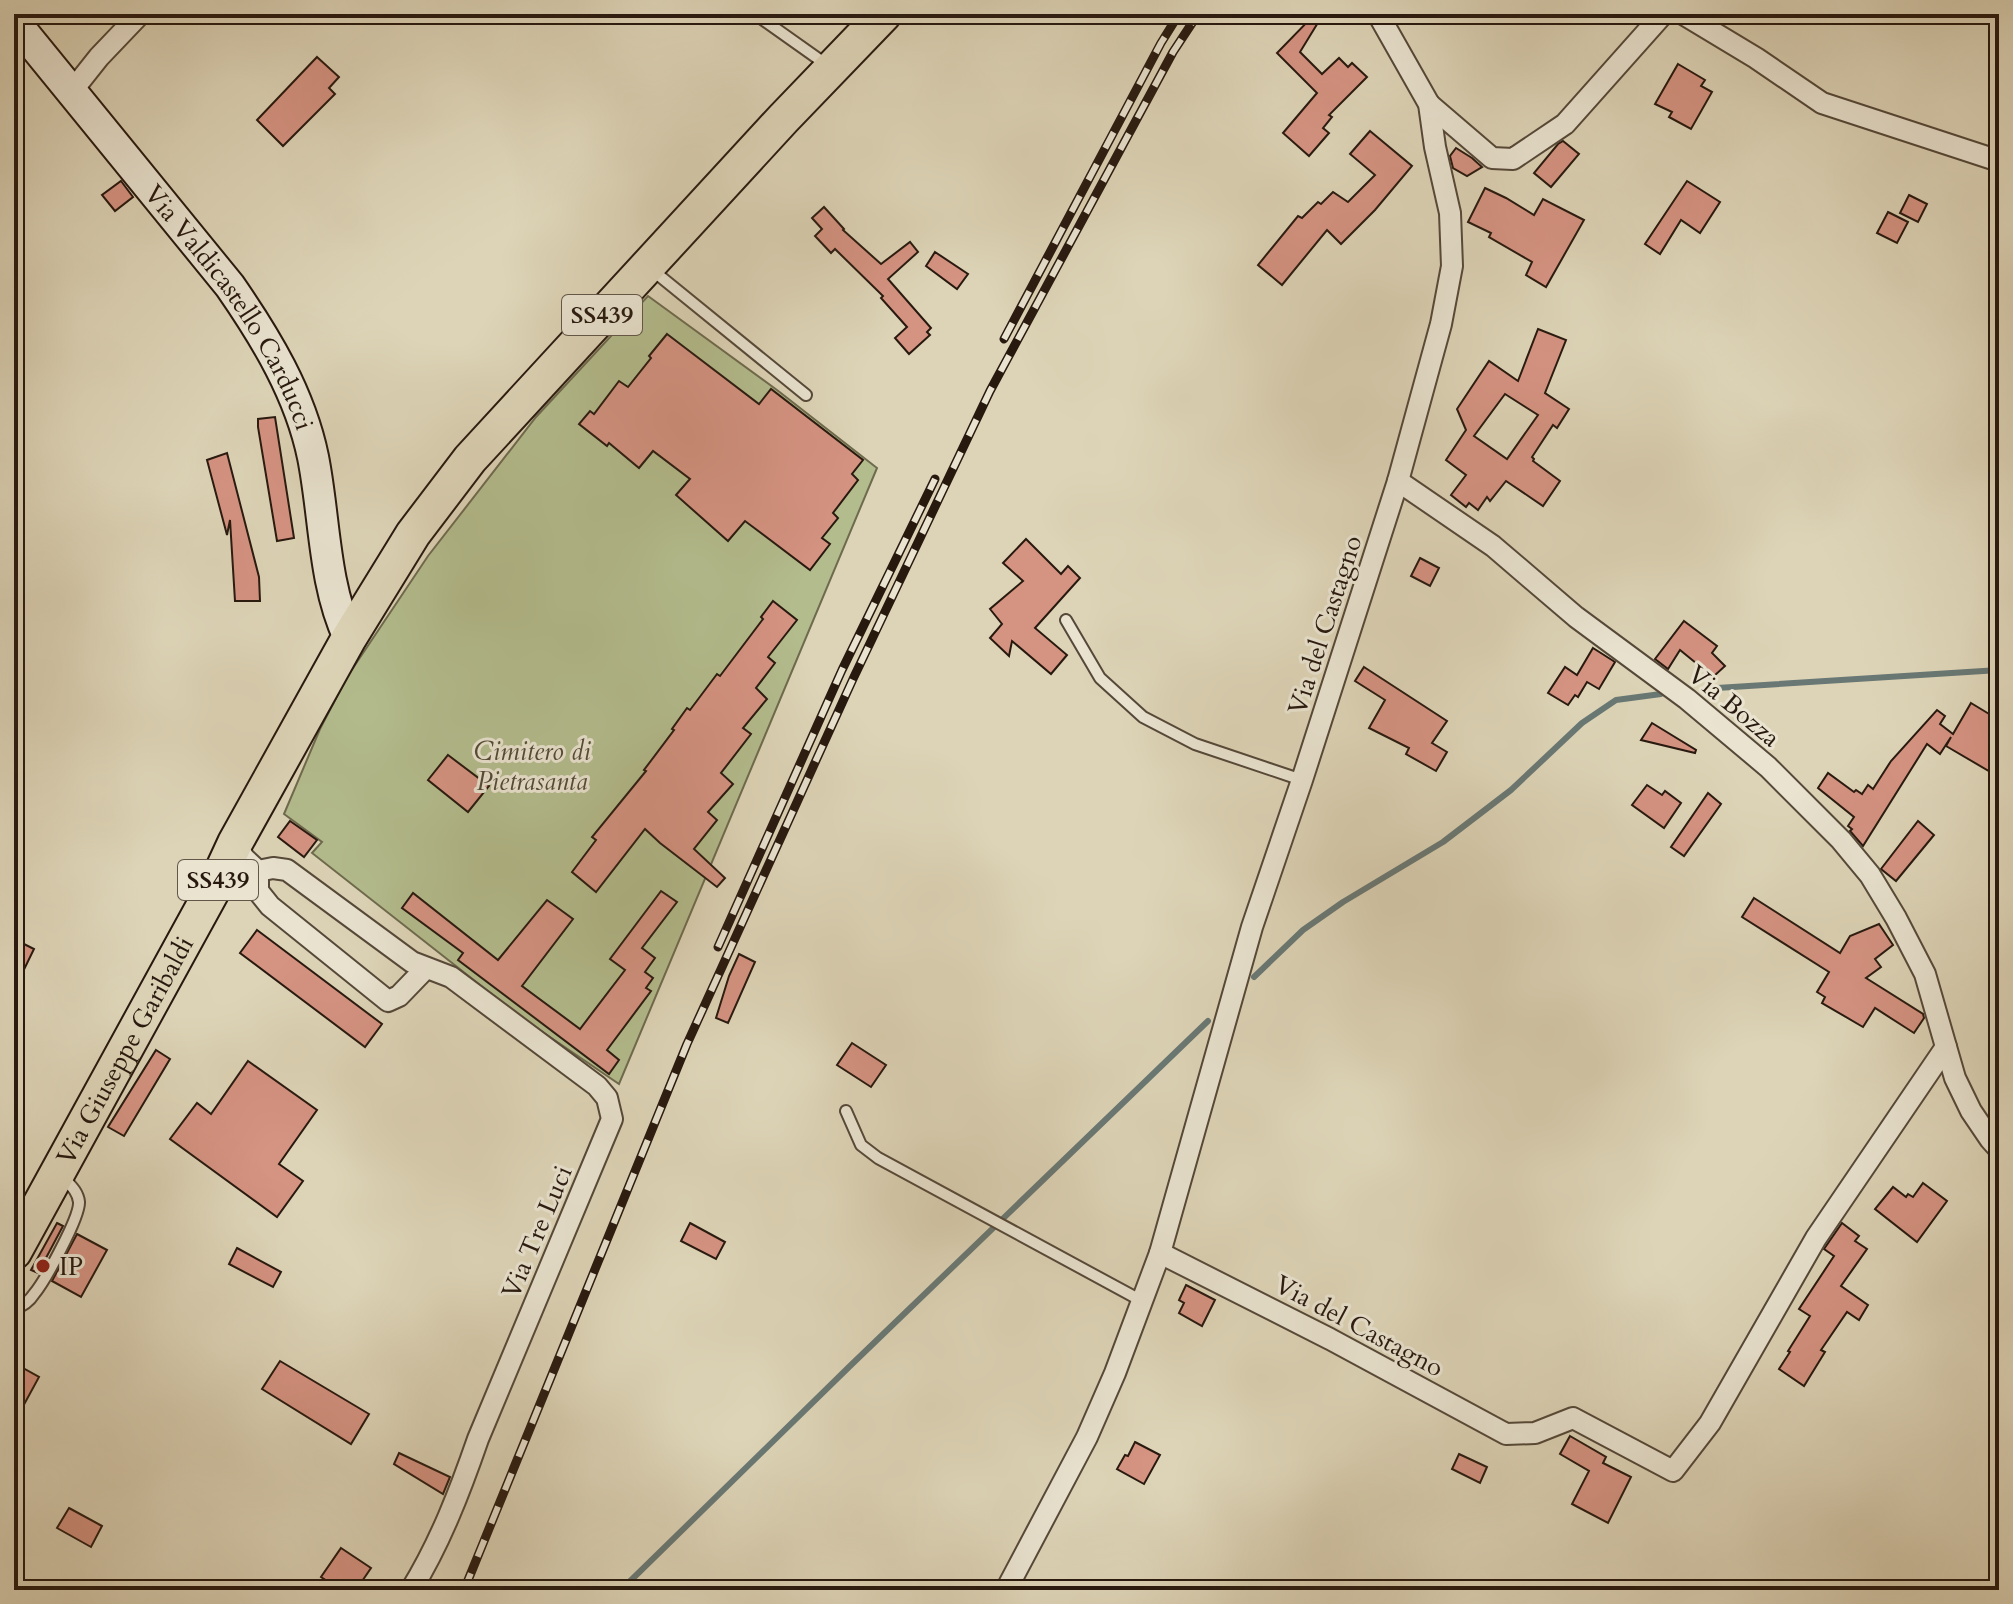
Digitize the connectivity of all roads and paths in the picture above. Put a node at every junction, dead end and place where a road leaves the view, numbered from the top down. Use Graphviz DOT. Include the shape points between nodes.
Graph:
graph roads {
  1 [pos="140,14"];
  2 [pos="755,14"];
  3 [pos="884,14"];
  4 [pos="1378,14"];
  5 [pos="1663,14"];
  6 [pos="1683,14"];
  7 [pos="14,21"];
  8 [pos="832,68"];
  9 [pos="72,91"];
  10 [pos="1429,104"];
  11 [pos="1999,161"];
  12 [pos="647,265"];
  13 [pos="806,395"];
  14 [pos="1398,481"];
  15 [pos="1066,620"];
  16 [pos="349,638"];
  17 [pos="1302,780"];
  18 [pos="235,843"];
  19 [pos="258,871"];
  20 [pos="426,968"];
  21 [pos="1946,1047"];
  22 [pos="846,1111"];
  23 [pos="1999,1149"];
  24 [pos="58,1171"];
  25 [pos="14,1252"];
  26 [pos="1160,1253"];
  27 [pos="1142,1301"];
  28 [pos="14,1309"];
  29 [pos="411,1590"];
  30 [pos="1006,1590"];
  1 -- 9 [label="street"];
  2 -- 8 [label="lane"];
  3 -- 8 [label="main road, SS439"];
  4 -- 10 [label="street, Via del Castagno"];
  5 -- 10 [label="street" via="1565,124 1513,159 1492,158"];
  6 -- 11 [label="street" via="1822,103"];
  7 -- 9 [label="street, Via Valdicastello Carducci"];
  8 -- 12 [label="main road, SS439"];
  9 -- 16 [label="street, Via Valdicastello Carducci" via="230,286 281,367 313,455 335,601"];
  10 -- 14 [label="street, Via del Castagno" via="1450,213 1452,266"];
  12 -- 13 [label="lane"];
  12 -- 16 [label="main road, SS439" via="470,459 413,534"];
  14 -- 17 [label="street, Via del Castagno"];
  14 -- 21 [label="street, Via Bozza" via="1493,546 1576,617 1687,699 1768,767 1841,840 1870,875 1925,974"];
  15 -- 17 [label="lane" via="1100,678 1143,717 1195,744"];
  16 -- 18 [label="main road, Via Giuseppe Garibaldi / SS439"];
  17 -- 26 [label="street, Via del Castagno" via="1252,927"];
  18 -- 19 [label="street"];
  18 -- 24 [label="main road, Via Giuseppe Garibaldi / SS439"];
  19 -- 20 [label="street, Via Tre Luci" via="287,870"];
  19 -- 20 [label="street" via="258,891 270,906 388,1001"];
  20 -- 29 [label="street, Via Tre Luci" via="451,977 597,1086 607,1098 612,1119 462,1487"];
  21 -- 23 [label="street, Via Bozza" via="1971,1111"];
  21 -- 26 [label="street, Via del Castagno" via="1816,1238 1710,1423 1673,1471 1573,1418 1535,1433 1506,1434"];
  22 -- 27 [label="lane" via="861,1145 878,1158"];
  24 -- 25 [label="main road, Via Giuseppe Garibaldi / SS439"];
  24 -- 28 [label="lane" via="78,1194 80,1207 36,1293"];
  26 -- 27 [label="street, Via del Castagno"];
  27 -- 30 [label="street, Via del Castagno" via="1087,1437"];
}
